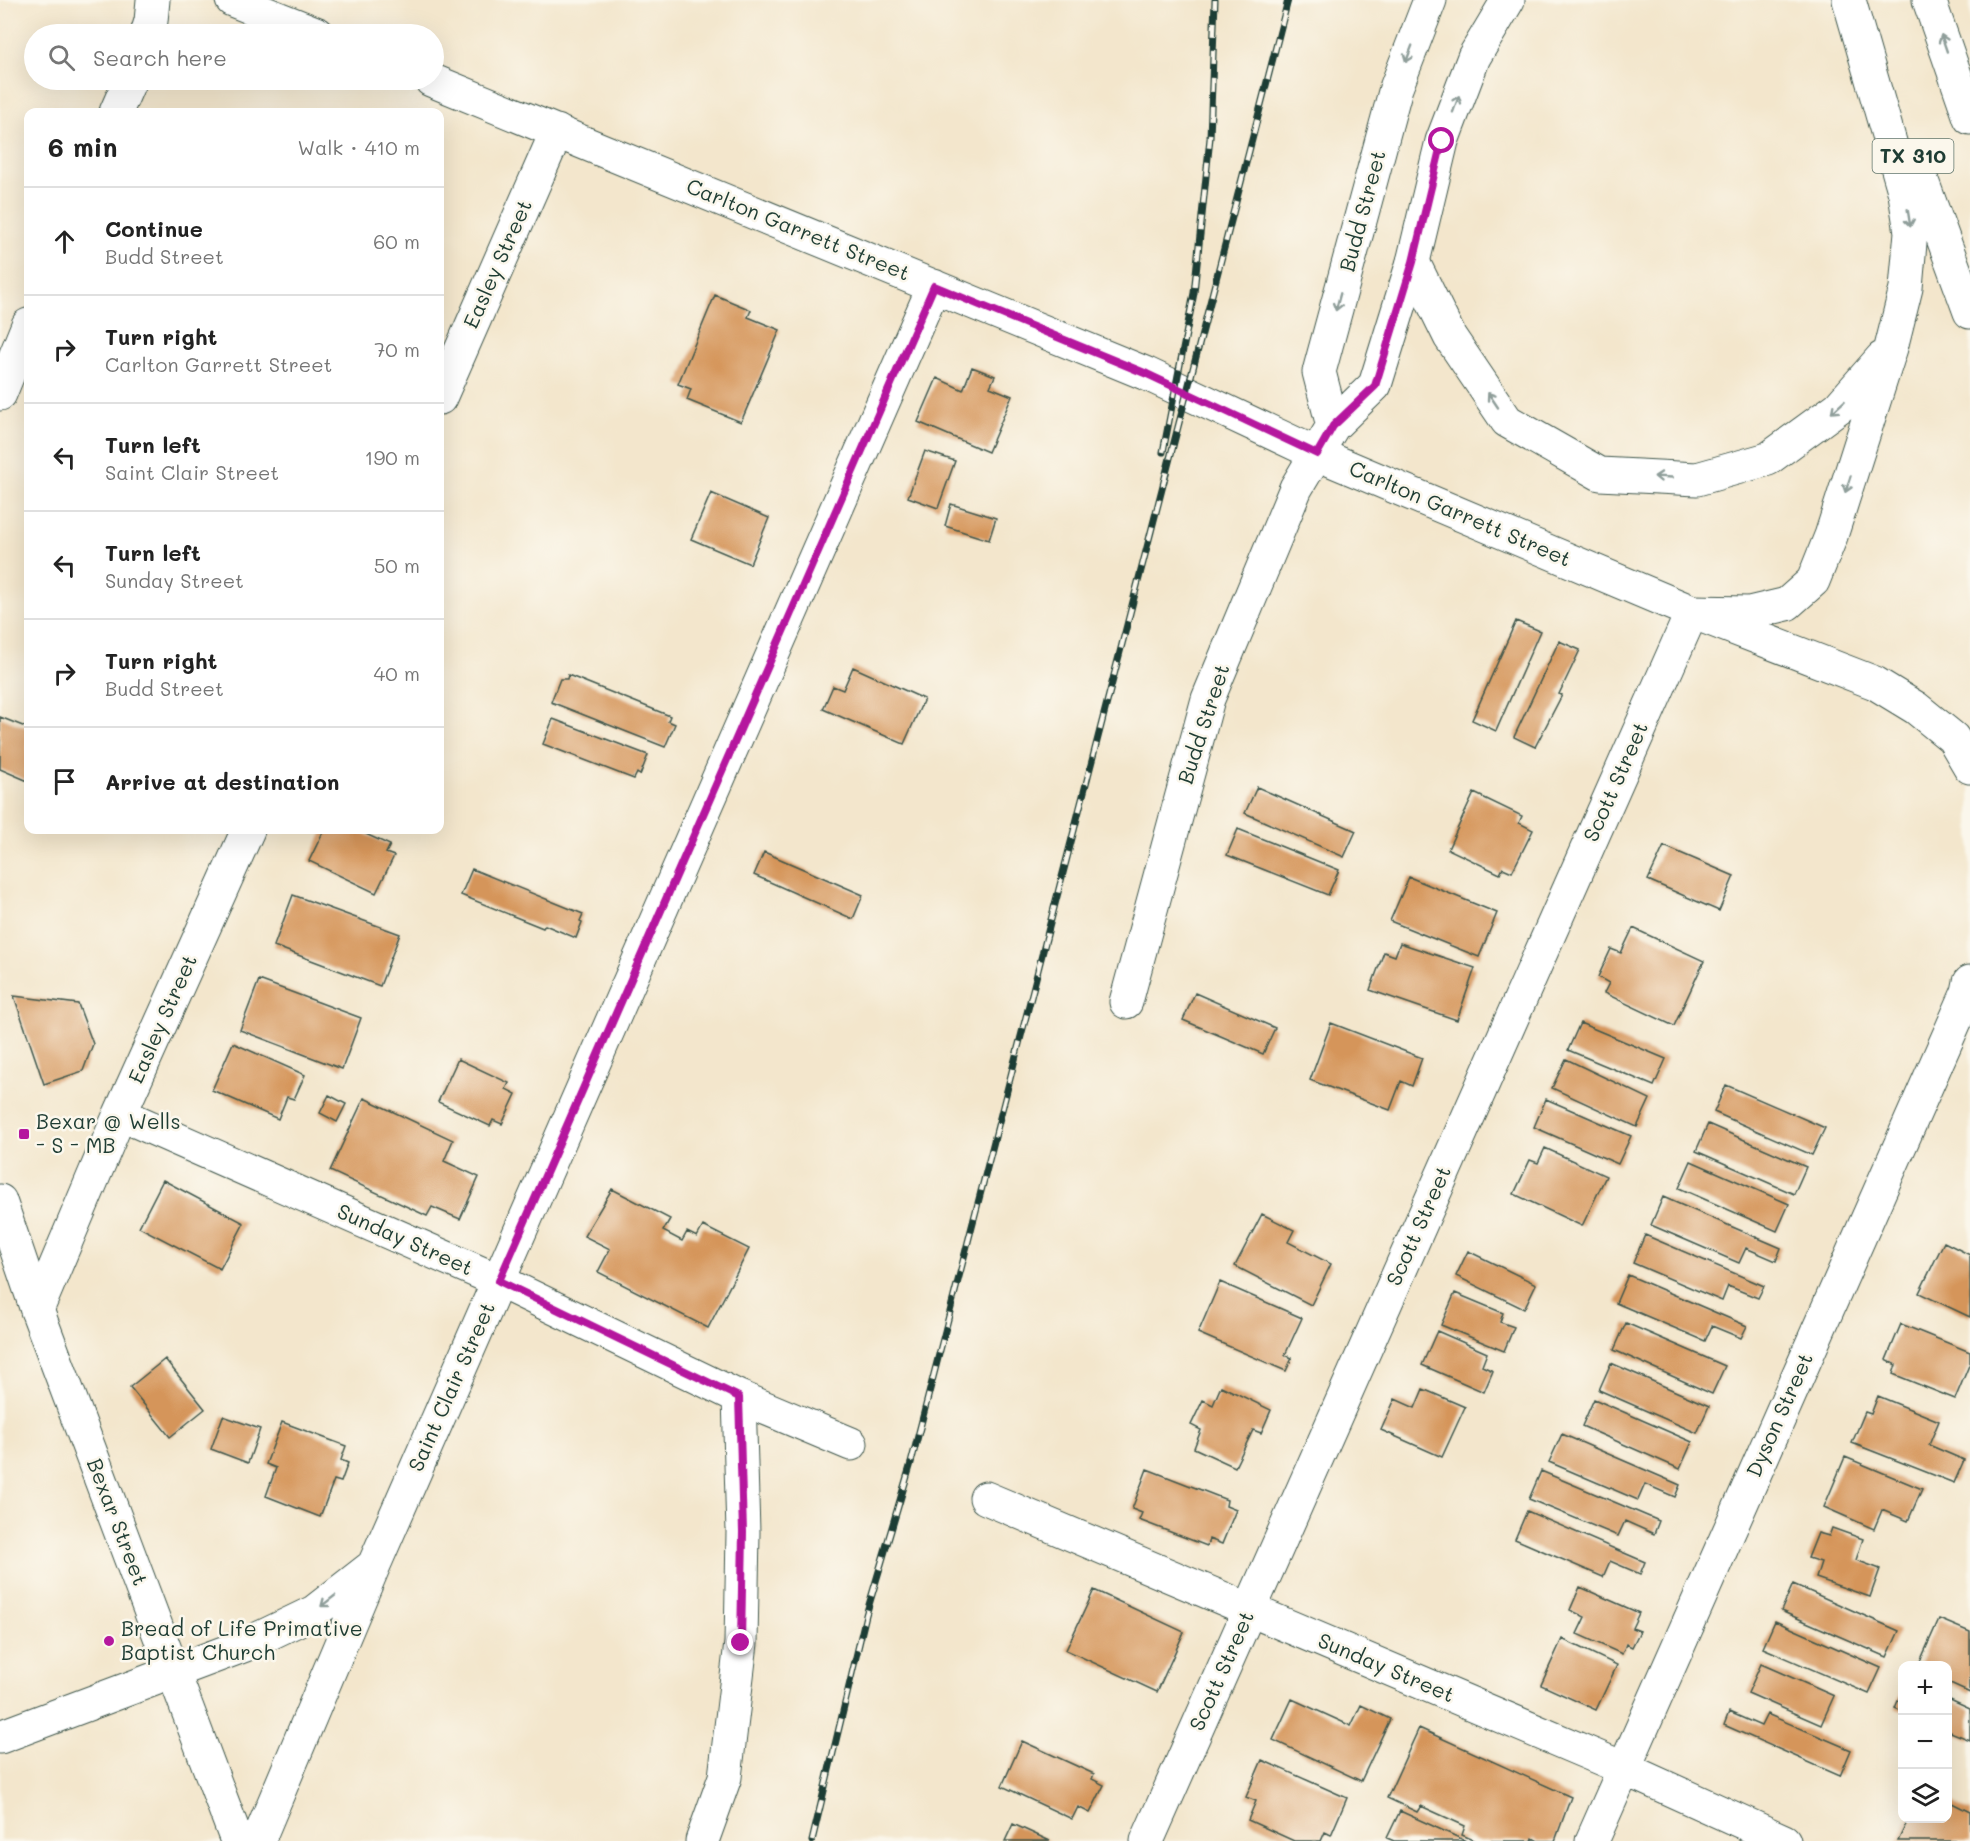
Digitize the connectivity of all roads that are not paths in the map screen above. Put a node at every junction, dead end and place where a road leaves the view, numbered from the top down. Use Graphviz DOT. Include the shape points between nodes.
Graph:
graph roads {
  1 [pos="153,0"];
  2 [pos="232,0"];
  3 [pos="1430,0"];
  4 [pos="1508,0"];
  5 [pos="1849,0"];
  6 [pos="1855,0"];
  7 [pos="1929,0"];
  8 [pos="150,24"];
  9 [pos="293,24"];
  10 [pos="444,85"];
  11 [pos="126,90"];
  12 [pos="118,108"];
  13 [pos="1970,118"];
  14 [pos="557,131"];
  15 [pos="1413,262"];
  16 [pos="934,286"];
  17 [pos="1970,312"];
  18 [pos="24,335"];
  19 [pos="1891,348"];
  20 [pos="444,389"];
  21 [pos="0,394"];
  22 [pos="1325,440"];
  23 [pos="1692,612"];
  24 [pos="1970,767"];
  25 [pos="246,834"];
  26 [pos="1969,988"];
  27 [pos="1126,1002"];
  28 [pos="120,1114"];
  29 [pos="0,1201"];
  30 [pos="499,1281"];
  31 [pos="37,1310"];
  32 [pos="739,1397"];
  33 [pos="851,1444"];
  34 [pos="986,1498"];
  35 [pos="374,1565"];
  36 [pos="1249,1610"];
  37 [pos="173,1671"];
  38 [pos="0,1737"];
  39 [pos="1623,1768"];
  40 [pos="237,1841"];
  41 [pos="258,1841"];
  42 [pos="702,1841"];
  43 [pos="1147,1841"];
  44 [pos="1592,1841"];
  45 [pos="1785,1841"];
  1 -- 8 [label="street"];
  2 -- 9 [label="street"];
  3 -- 22 [label="street, Budd Street, one-way" via="1396,88 1319,372"];
  15 -- 4 [label="street, Budd Street, one-way" via="1442,141 1474,57"];
  5 -- 19 [label="street, one-way" via="1905,194 1911,232 1906,288"];
  6 -- 17 [label="street, TX 310"];
  13 -- 7 [label="street, TX 310, one-way"];
  10 -- 14 [label="street, Carlton Garrett Street"];
  11 -- 12 [label="street"];
  14 -- 16 [label="street, Carlton Garrett Street"];
  14 -- 20 [label="street, Easley Street"];
  19 -- 15 [label="street, one-way" via="1839,407 1768,459 1697,479 1600,474 1507,421 1450,337"];
  15 -- 22 [label="street, Budd Street" via="1375,386"];
  16 -- 22 [label="street, Carlton Garrett Street" via="1147,374"];
  16 -- 30 [label="street, Saint Clair Street"];
  18 -- 21 [label="street"];
  19 -- 23 [label="street, one-way" via="1813,581 1787,604 1749,613"];
  22 -- 23 [label="street, Carlton Garrett Street"];
  22 -- 27 [label="street, Budd Street" via="1296,488 1208,699"];
  23 -- 24 [label="street, Carlton Garrett Street" via="1875,684 1916,708 1953,738"];
  23 -- 36 [label="street, Scott Street"];
  25 -- 28 [label="street, Easley Street"];
  26 -- 39 [label="street, Dyson Street"];
  28 -- 30 [label="street, Sunday Street"];
  28 -- 31 [label="street, Easley Street"];
  29 -- 31 [label="street, Bexar Street"];
  30 -- 32 [label="street, Sunday Street"];
  30 -- 35 [label="street, Saint Clair Street"];
  31 -- 37 [label="street, Bexar Street"];
  32 -- 33 [label="street, Sunday Street"];
  32 -- 42 [label="street" via="741,1643 725,1777"];
  34 -- 36 [label="street, Sunday Street"];
  35 -- 37 [label="street, Saint Clair Street, one-way" via="314,1612 245,1645"];
  35 -- 41 [label="street, Saint Clair Street"];
  36 -- 39 [label="street, Sunday Street"];
  36 -- 43 [label="street, Scott Street"];
  37 -- 38 [label="street, Saint Clair Street"];
  37 -- 40 [label="street, Bexar Street"];
  39 -- 44 [label="street, Dyson Street"];
  39 -- 45 [label="street, Sunday Street"];
}
